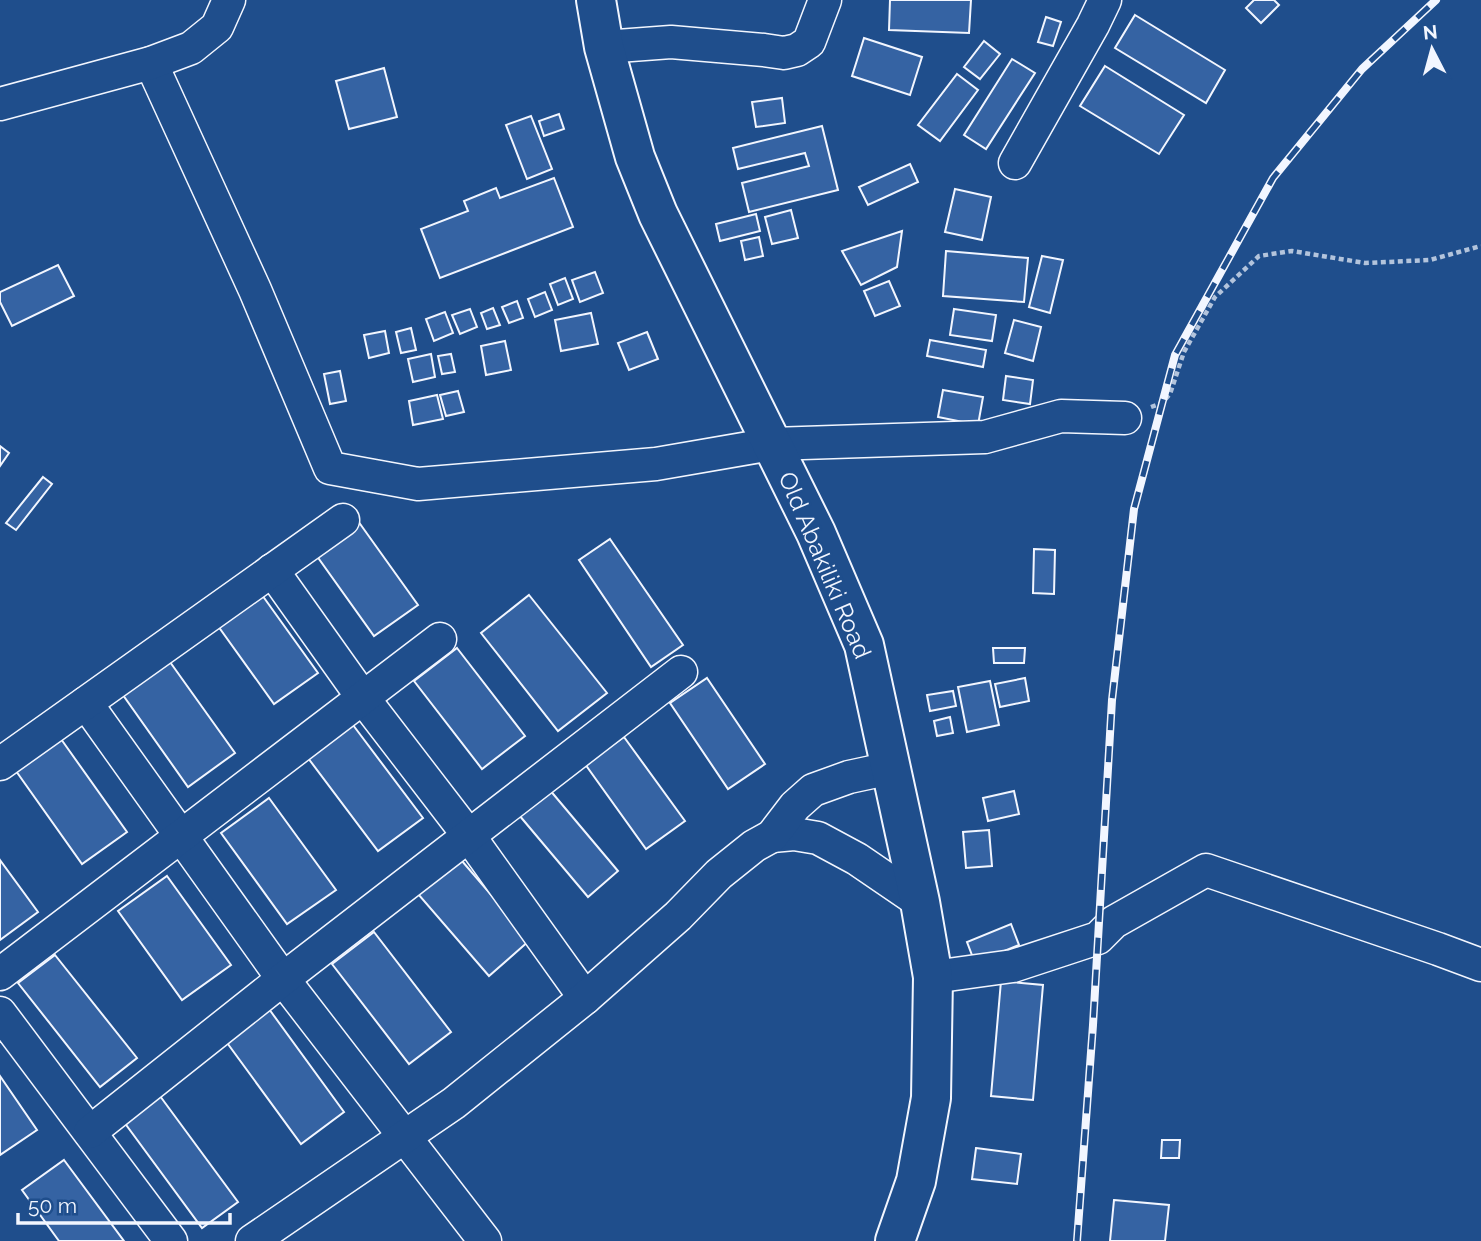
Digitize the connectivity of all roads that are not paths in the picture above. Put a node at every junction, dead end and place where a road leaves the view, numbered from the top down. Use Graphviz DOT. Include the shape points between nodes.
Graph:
graph roads {
  1 [pos="229,0"];
  2 [pos="596,0"];
  3 [pos="825,0"];
  4 [pos="1105,0"];
  5 [pos="604,47"];
  6 [pos="151,63"];
  7 [pos="0,104"];
  8 [pos="1015,163"];
  9 [pos="1125,418"];
  10 [pos="772,444"];
  11 [pos="343,520"];
  12 [pos="272,570"];
  13 [pos="440,639"];
  14 [pos="681,672"];
  15 [pos="363,698"];
  16 [pos="86,703"];
  17 [pos="0,764"];
  18 [pos="891,768"];
  19 [pos="469,835"];
  20 [pos="772,836"];
  21 [pos="181,837"];
  22 [pos="920,902"];
  23 [pos="1481,965"];
  24 [pos="0,974"];
  25 [pos="933,977"];
  26 [pos="283,979"];
  27 [pos="584,998"];
  28 [pos="0,1013"];
  29 [pos="90,1132"];
  30 [pos="406,1137"];
  31 [pos="171,1241"];
  32 [pos="252,1241"];
  33 [pos="485,1241"];
  34 [pos="895,1241"];
  1 -- 6 [label="street" via="217,27 200,41"];
  2 -- 5 [label="main road, Old Abakiliki Road"];
  3 -- 5 [label="street" via="809,42 784,53 671,41"];
  4 -- 8 [label="street"];
  5 -- 10 [label="main road, Old Abakiliki Road" via="635,157 658,214"];
  6 -- 7 [label="street"];
  6 -- 10 [label="street" via="330,468 418,484 656,464"];
  9 -- 10 [label="street" via="1061,416 985,437"];
  10 -- 18 [label="main road, Old Abakiliki Road" via="864,645"];
  11 -- 12 [label="street"];
  12 -- 15 [label="street"];
  12 -- 16 [label="street"];
  13 -- 15 [label="street"];
  14 -- 19 [label="street"];
  15 -- 19 [label="street"];
  15 -- 21 [label="street"];
  16 -- 17 [label="street"];
  16 -- 21 [label="street"];
  18 -- 20 [label="street" via="813,790"];
  18 -- 22 [label="main road, Old Abakiliki Road"];
  19 -- 26 [label="street"];
  19 -- 27 [label="street"];
  20 -- 22 [label="street" via="818,838"];
  20 -- 27 [label="street" via="719,874"];
  21 -- 24 [label="street"];
  21 -- 26 [label="street"];
  22 -- 25 [label="main road, Old Abakiliki Road"];
  23 -- 25 [label="street" via="1206,870 1114,922 1098,938 1013,966"];
  25 -- 34 [label="main road, Old Abakiliki Road" via="931,1098 916,1181"];
  26 -- 29 [label="street"];
  26 -- 30 [label="street"];
  27 -- 30 [label="street"];
  28 -- 29 [label="street"];
  29 -- 31 [label="street"];
  30 -- 32 [label="street"];
  30 -- 33 [label="street"];
}
